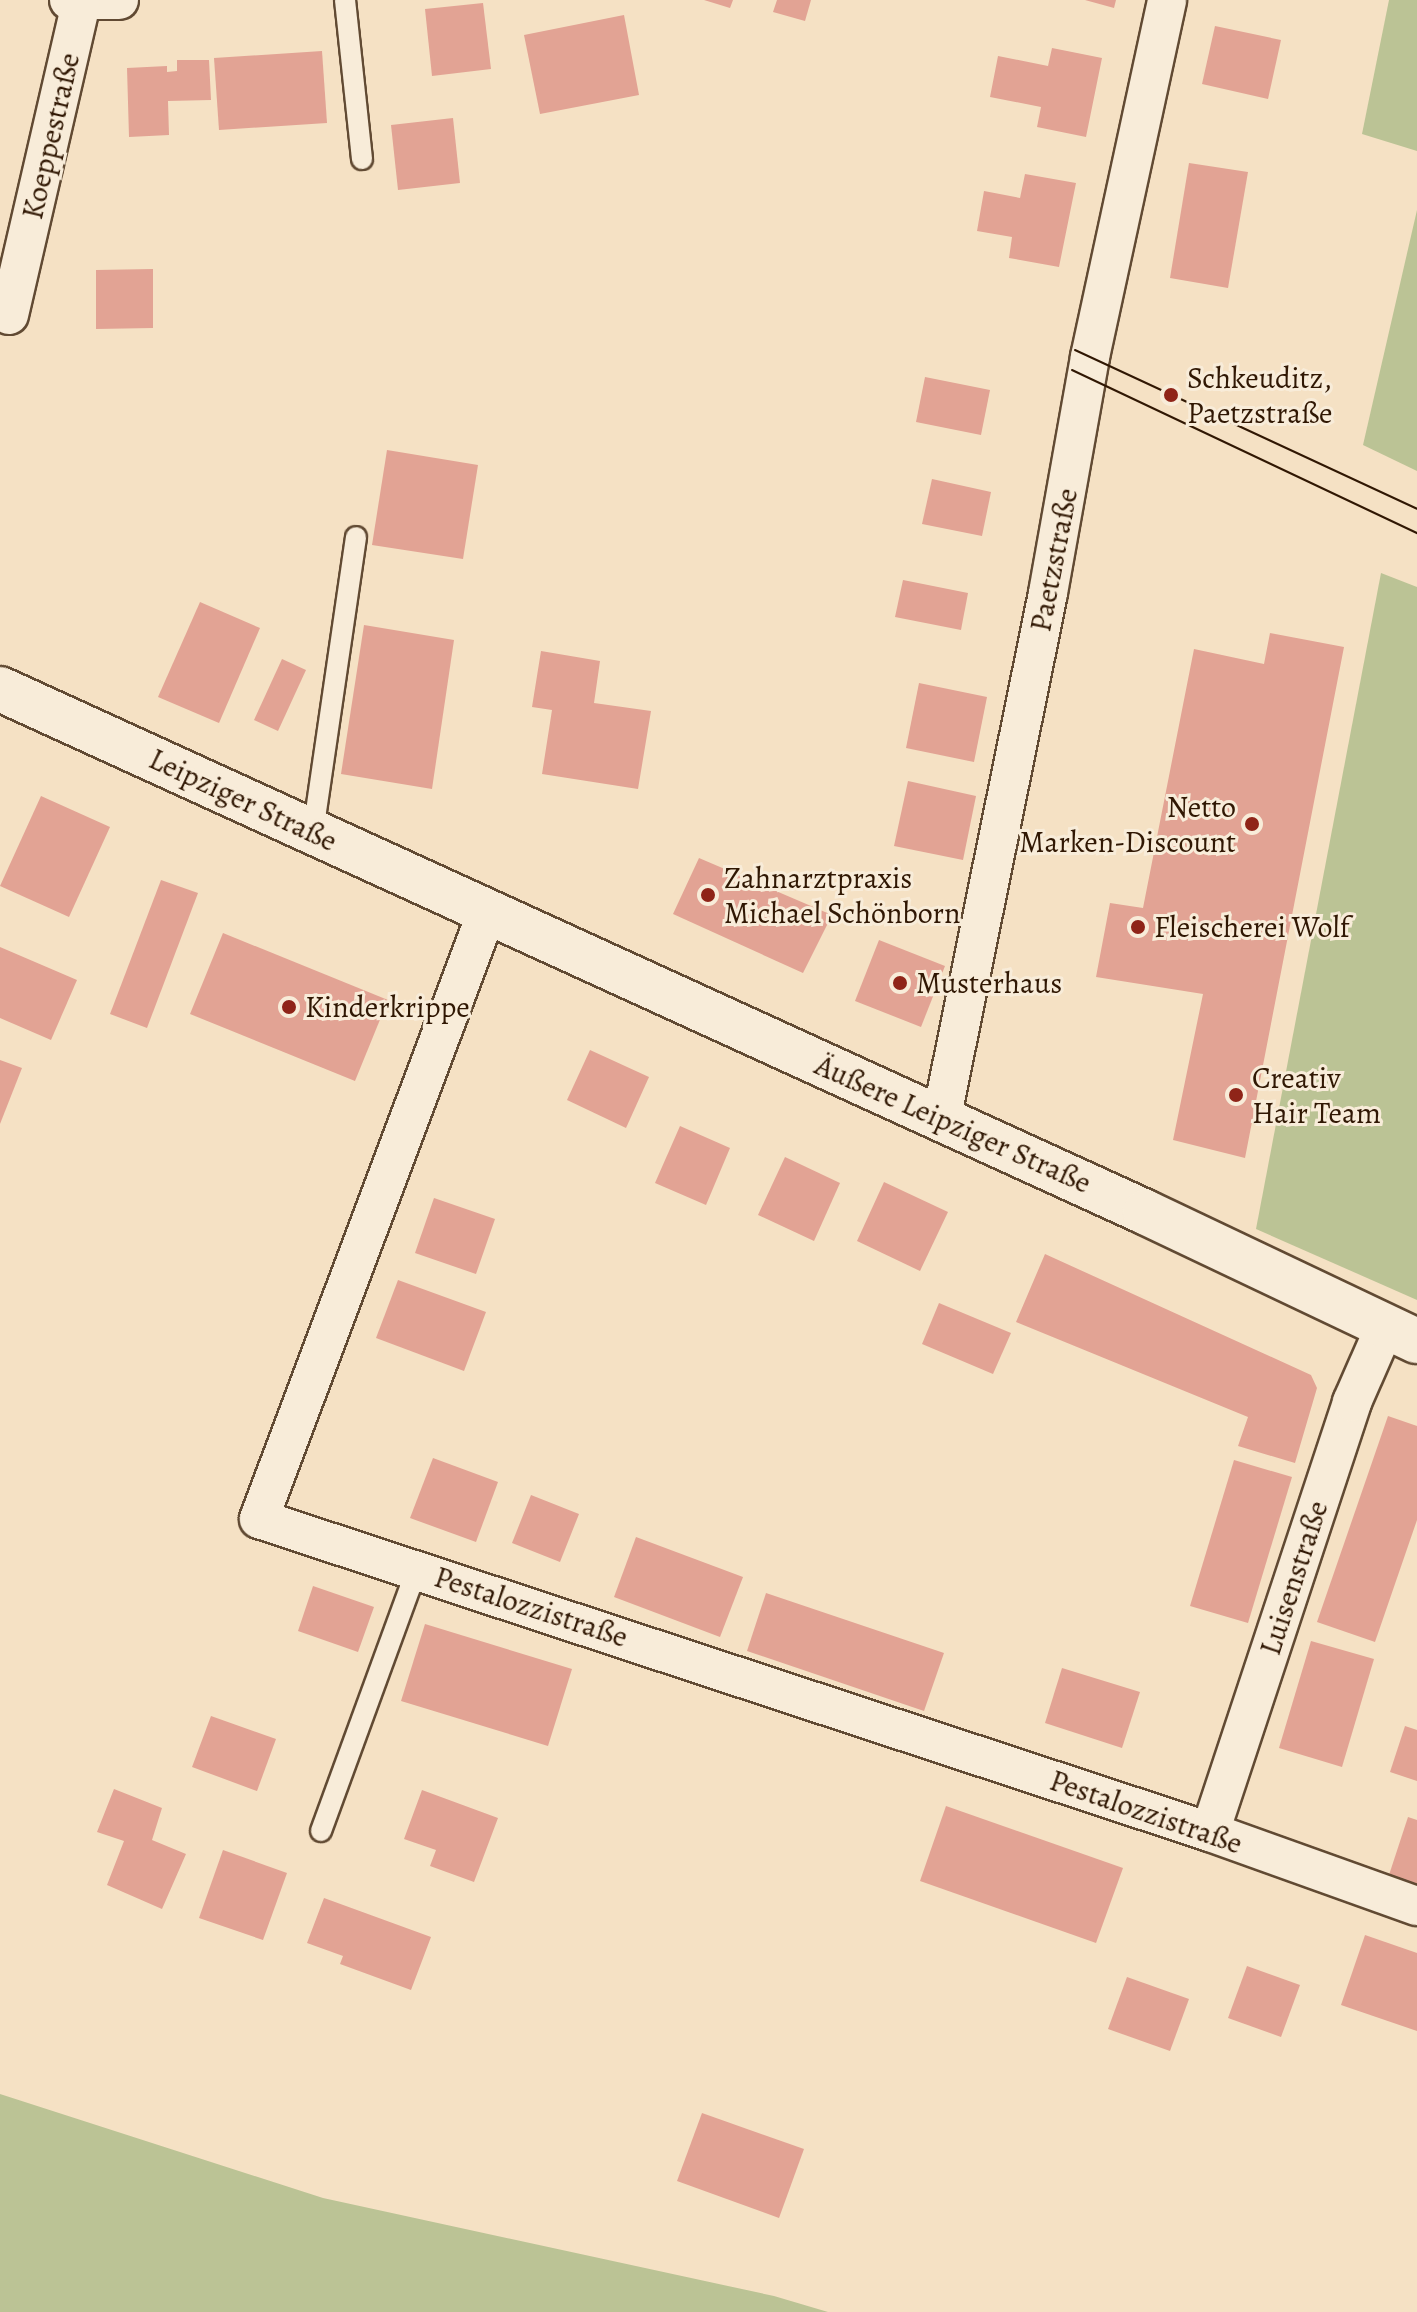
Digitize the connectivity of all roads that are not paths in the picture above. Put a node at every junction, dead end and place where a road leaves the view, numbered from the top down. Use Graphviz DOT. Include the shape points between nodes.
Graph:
graph roads {
  1 [pos="119,0"];
  2 [pos="345,0"];
  3 [pos="1167,0"];
  4 [pos="75,2"];
  5 [pos="362,159"];
  6 [pos="9,315"];
  7 [pos="356,537"];
  8 [pos="0,689"];
  9 [pos="313,832"];
  10 [pos="487,912"];
  11 [pos="941,1120"];
  12 [pos="1401,1334"];
  13 [pos="417,1569"];
  14 [pos="321,1831"];
  15 [pos="1210,1832"];
  16 [pos="1417,1906"];
  1 -- 4 [label="street, Koeppestraße"];
  2 -- 5 [label="lane"];
  3 -- 11 [label="street, Paetzstraße" via="1090,357 1057,547"];
  4 -- 6 [label="street, Koeppestraße"];
  7 -- 9 [label="lane"];
  8 -- 9 [label="street, Leipziger Straße"];
  9 -- 10 [label="street, Leipziger Straße"];
  10 -- 11 [label="street, Äußere Leipziger Straße"];
  10 -- 13 [label="street, Pestalozzistraße" via="259,1519"];
  11 -- 12 [label="street, Äußere Leipziger Straße"];
  12 -- 15 [label="street, Luisenstraße" via="1352,1402"];
  13 -- 14 [label="lane"];
  13 -- 15 [label="street, Pestalozzistraße"];
  15 -- 16 [label="street, Pestalozzistraße"];
}
